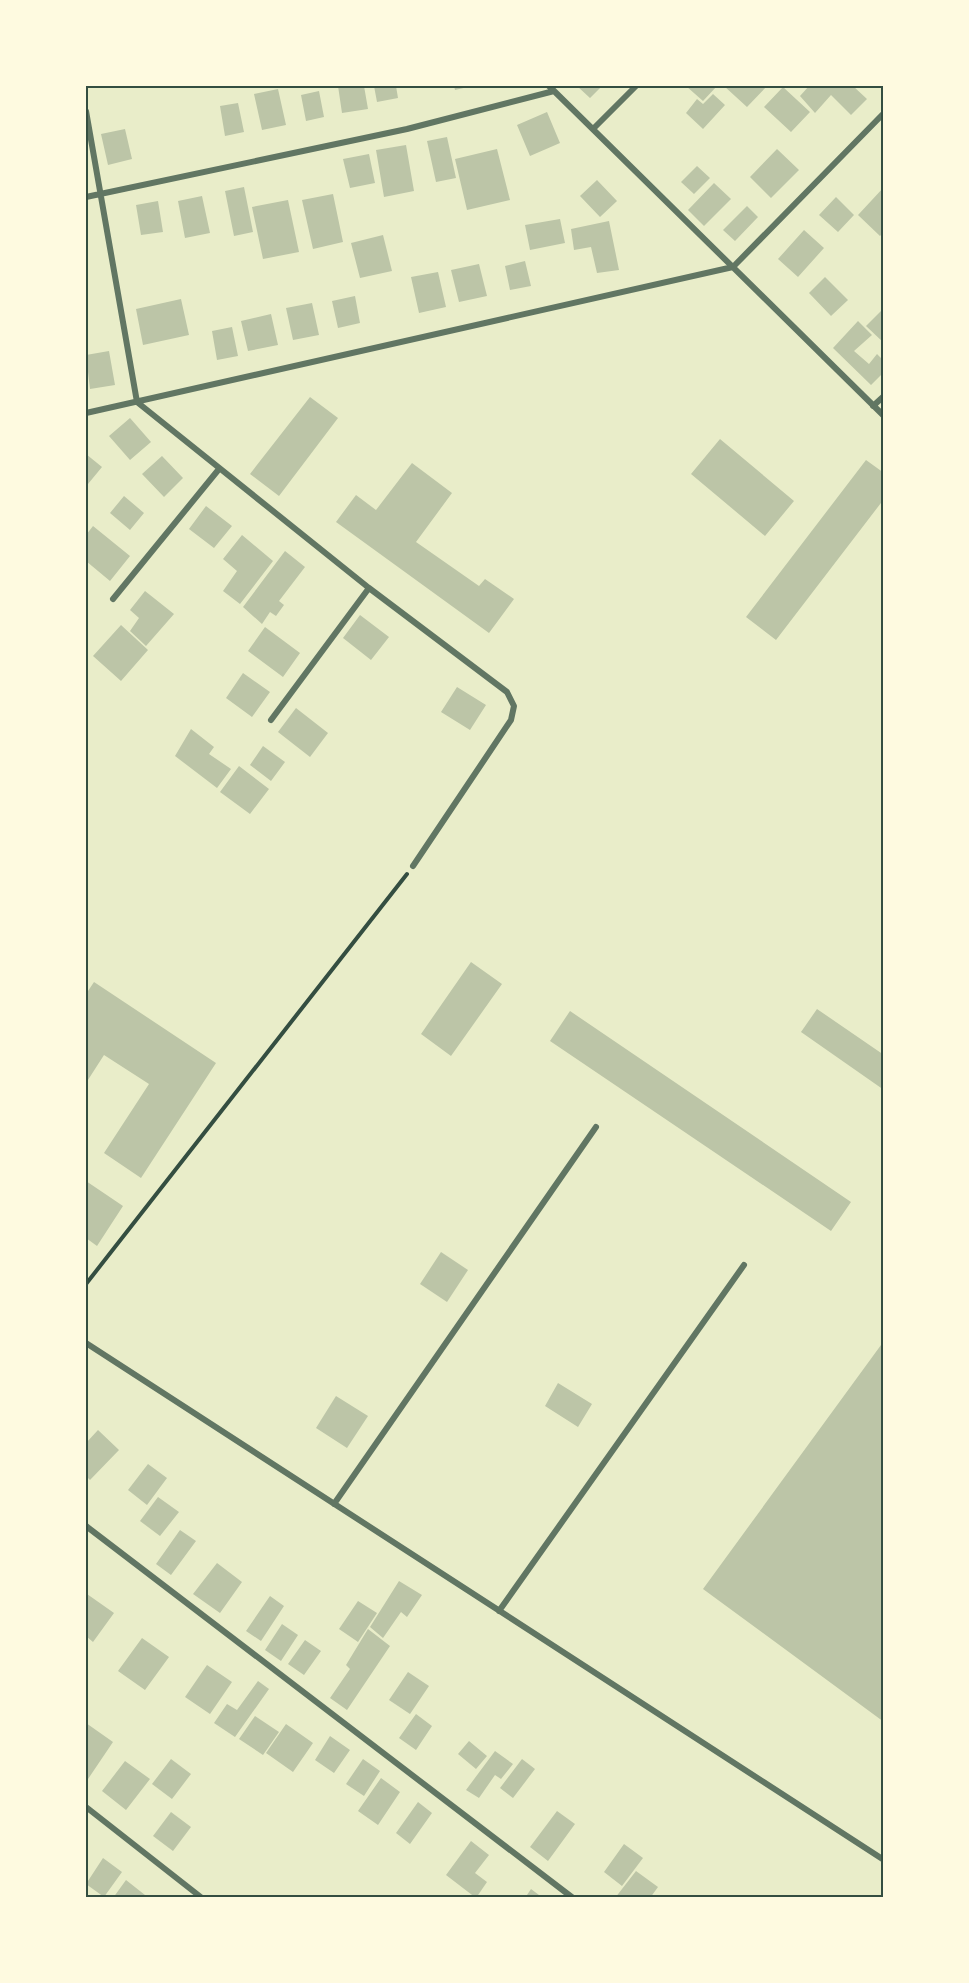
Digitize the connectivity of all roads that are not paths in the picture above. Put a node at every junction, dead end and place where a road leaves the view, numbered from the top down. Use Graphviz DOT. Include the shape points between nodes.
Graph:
graph roads {
  1 [pos="549,86"];
  2 [pos="636,86"];
  3 [pos="554,91"];
  4 [pos="86,111"];
  5 [pos="884,113"];
  6 [pos="594,128"];
  7 [pos="101,194"];
  8 [pos="86,197"];
  9 [pos="733,267"];
  10 [pos="884,396"];
  11 [pos="137,402"];
  12 [pos="873,406"];
  13 [pos="86,413"];
  14 [pos="884,416"];
  15 [pos="219,469"];
  16 [pos="369,588"];
  17 [pos="113,599"];
  18 [pos="272,720"];
  19 [pos="413,866"];
  20 [pos="596,1128"];
  21 [pos="744,1265"];
  22 [pos="86,1343"];
  23 [pos="334,1504"];
  24 [pos="86,1526"];
  25 [pos="499,1611"];
  26 [pos="86,1807"];
  27 [pos="884,1860"];
  28 [pos="202,1898"];
  29 [pos="573,1898"];
  1 -- 3 [label="street"];
  2 -- 6 [label="street"];
  3 -- 6 [label="street"];
  3 -- 7 [label="street" via="406,129"];
  4 -- 7 [label="street"];
  5 -- 9 [label="street"];
  6 -- 9 [label="street"];
  7 -- 8 [label="street"];
  7 -- 11 [label="street"];
  9 -- 11 [label="street"];
  9 -- 12 [label="street"];
  10 -- 12 [label="street"];
  11 -- 13 [label="street"];
  11 -- 15 [label="street"];
  12 -- 14 [label="street"];
  15 -- 16 [label="street"];
  15 -- 17 [label="street"];
  16 -- 18 [label="street"];
  16 -- 19 [label="street" via="507,692 514,706 511,720"];
  20 -- 23 [label="street"];
  21 -- 25 [label="street"];
  22 -- 23 [label="street"];
  23 -- 25 [label="street"];
  24 -- 29 [label="street"];
  25 -- 27 [label="street"];
  26 -- 28 [label="street"];
}
